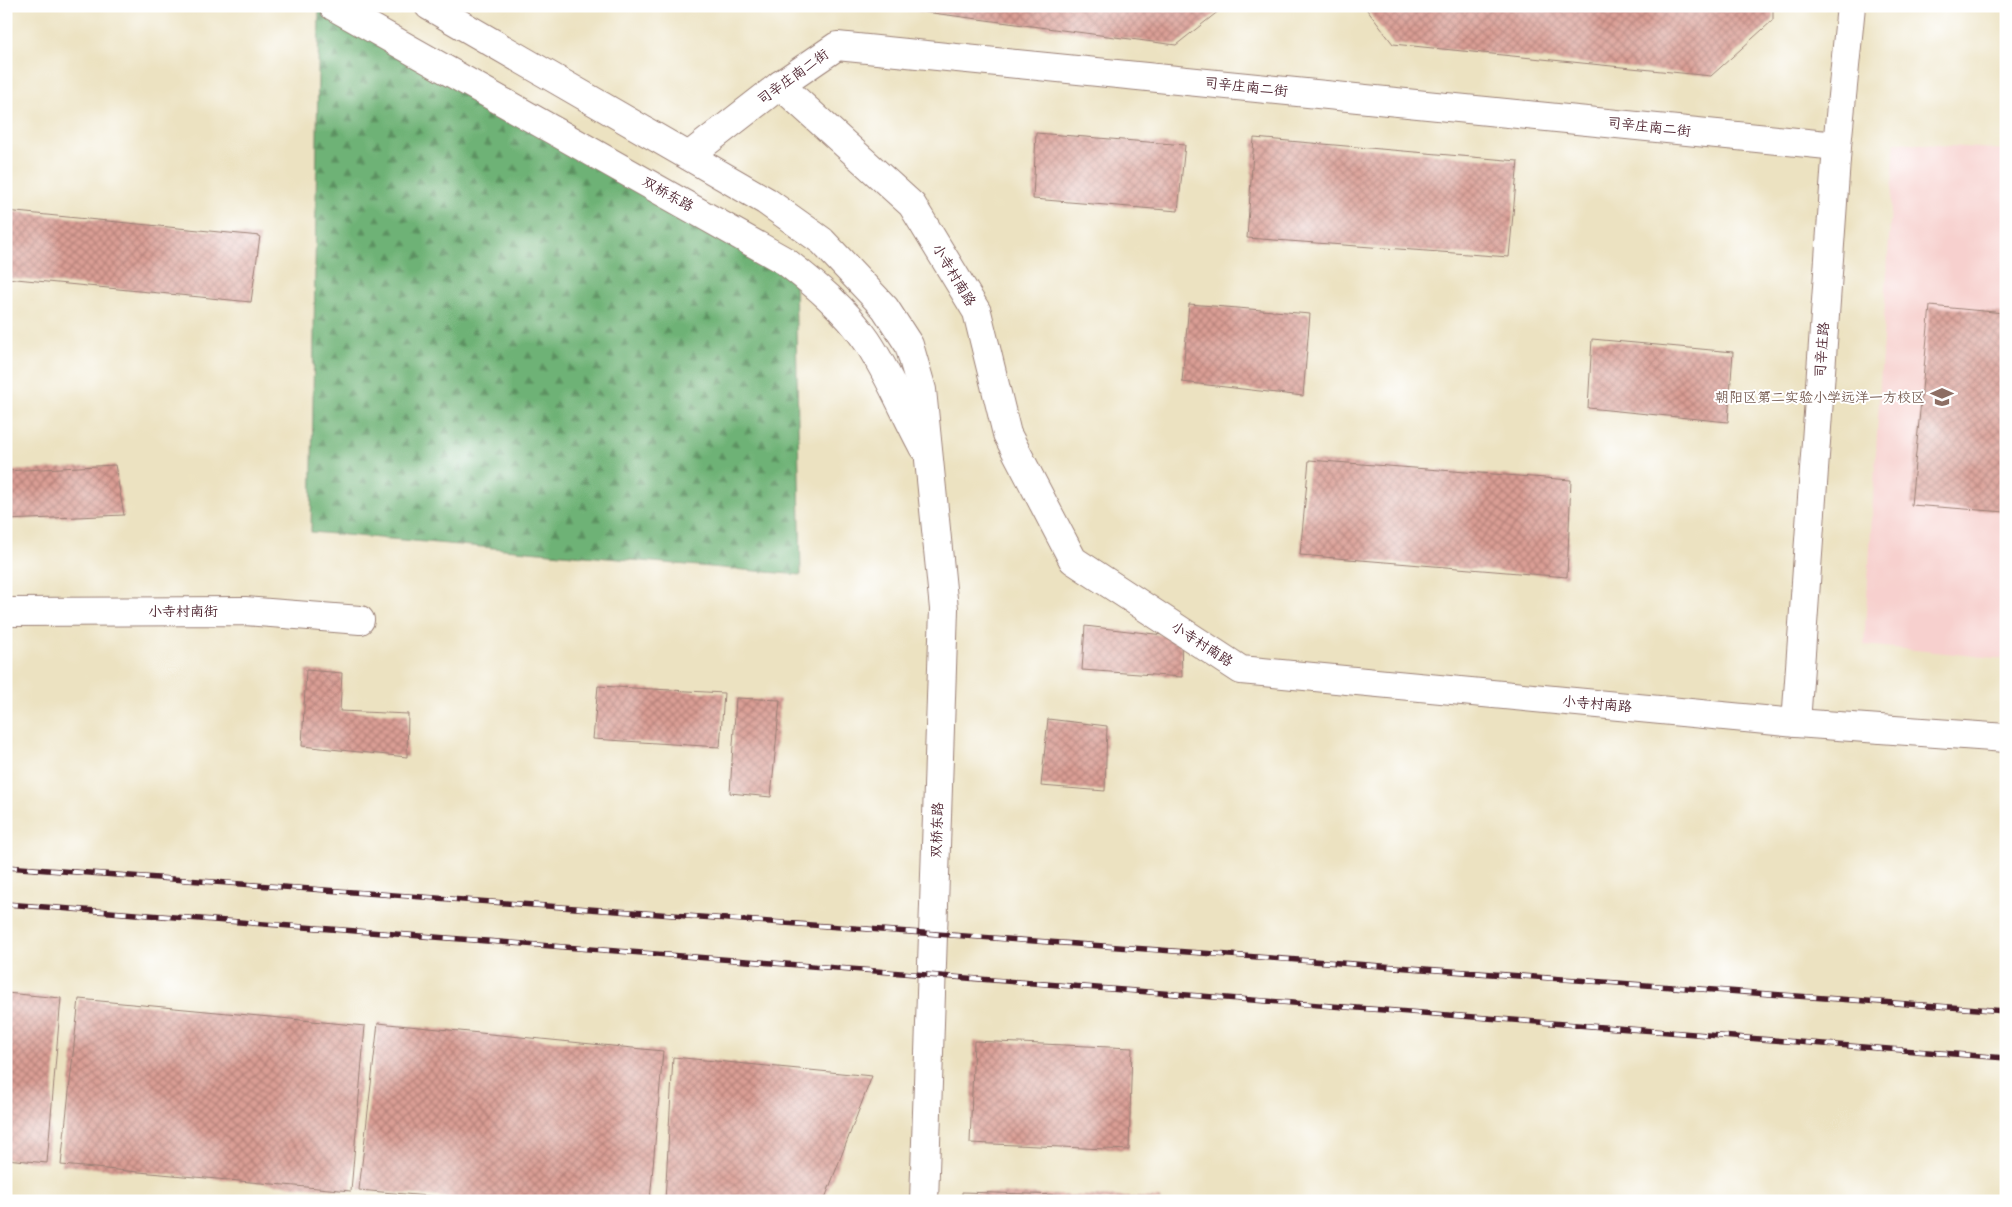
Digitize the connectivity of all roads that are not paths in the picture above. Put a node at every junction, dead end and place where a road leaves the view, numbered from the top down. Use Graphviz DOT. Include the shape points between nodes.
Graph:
graph roads {
  1 [pos="334,6"];
  2 [pos="429,6"];
  3 [pos="1851,6"];
  4 [pos="780,85"];
  5 [pos="1837,146"];
  6 [pos="690,155"];
  7 [pos="929,459"];
  8 [pos="6,612"];
  9 [pos="360,620"];
  10 [pos="1796,724"];
  11 [pos="2006,738"];
  12 [pos="924,1201"];
  1 -- 7 [label="street, 双桥东路" via="785,261 826,292 866,340"];
  2 -- 6 [label="street, 双桥东路"];
  3 -- 5 [label="street, 司辛庄路"];
  4 -- 5 [label="street, 司辛庄南二街" via="836,46"];
  4 -- 6 [label="street, 司辛庄南二街"];
  4 -- 10 [label="street, 小寺村南路" via="912,205 977,312 1007,434 1073,560 1242,670"];
  5 -- 10 [label="street, 司辛庄路"];
  6 -- 7 [label="street, 双桥东路" via="766,201 822,241 885,308 909,346 922,390"];
  7 -- 12 [label="street, 双桥东路" via="944,608"];
  8 -- 9 [label="street, 小寺村南街" via="245,611"];
  10 -- 11 [label="street, 小寺村南路"];
}
